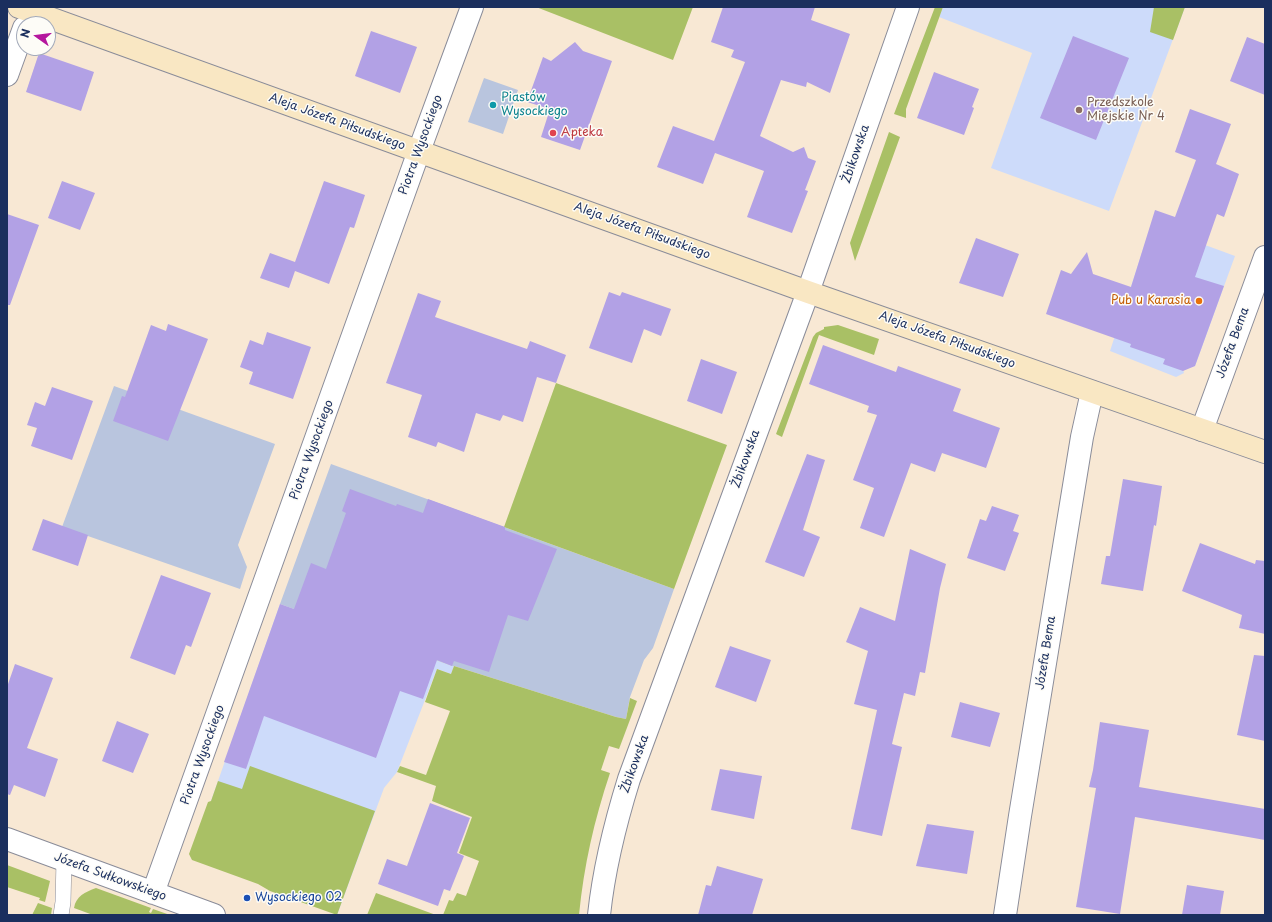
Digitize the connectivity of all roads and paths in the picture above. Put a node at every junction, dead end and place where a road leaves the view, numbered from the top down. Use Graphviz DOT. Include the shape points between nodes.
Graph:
graph roads {
  1 [pos="472,7"];
  2 [pos="908,7"];
  3 [pos="26,15"];
  4 [pos="7,75"];
  5 [pos="418,151"];
  6 [pos="1265,257"];
  7 [pos="808,292"];
  8 [pos="1092,392"];
  9 [pos="1202,430"];
  10 [pos="1265,452"];
  11 [pos="7,839"];
  12 [pos="64,860"];
  13 [pos="153,893"];
  14 [pos="61,915"];
  15 [pos="214,915"];
  16 [pos="599,915"];
  17 [pos="1005,915"];
  1 -- 5 [label="street, Piotra Wysockiego"];
  2 -- 7 [label="street, Żbikowska"];
  3 -- 4 [label="street"];
  3 -- 5 [label="street, Aleja Józefa Piłsudskiego"];
  5 -- 7 [label="street, Aleja Józefa Piłsudskiego"];
  5 -- 13 [label="street, Piotra Wysockiego"];
  6 -- 9 [label="street, Józefa Bema"];
  7 -- 8 [label="street, Aleja Józefa Piłsudskiego"];
  7 -- 16 [label="street, Żbikowska" via="623,797 608,853"];
  8 -- 9 [label="street, Aleja Józefa Piłsudskiego"];
  8 -- 17 [label="street, Józefa Bema" via="1082,437"];
  9 -- 10 [label="street, Aleja Józefa Piłsudskiego"];
  11 -- 12 [label="street, Józefa Sułkowskiego"];
  12 -- 13 [label="street, Józefa Sułkowskiego"];
  12 -- 14 [label="lane"];
  13 -- 15 [label="street, Józefa Sułkowskiego"];
}
